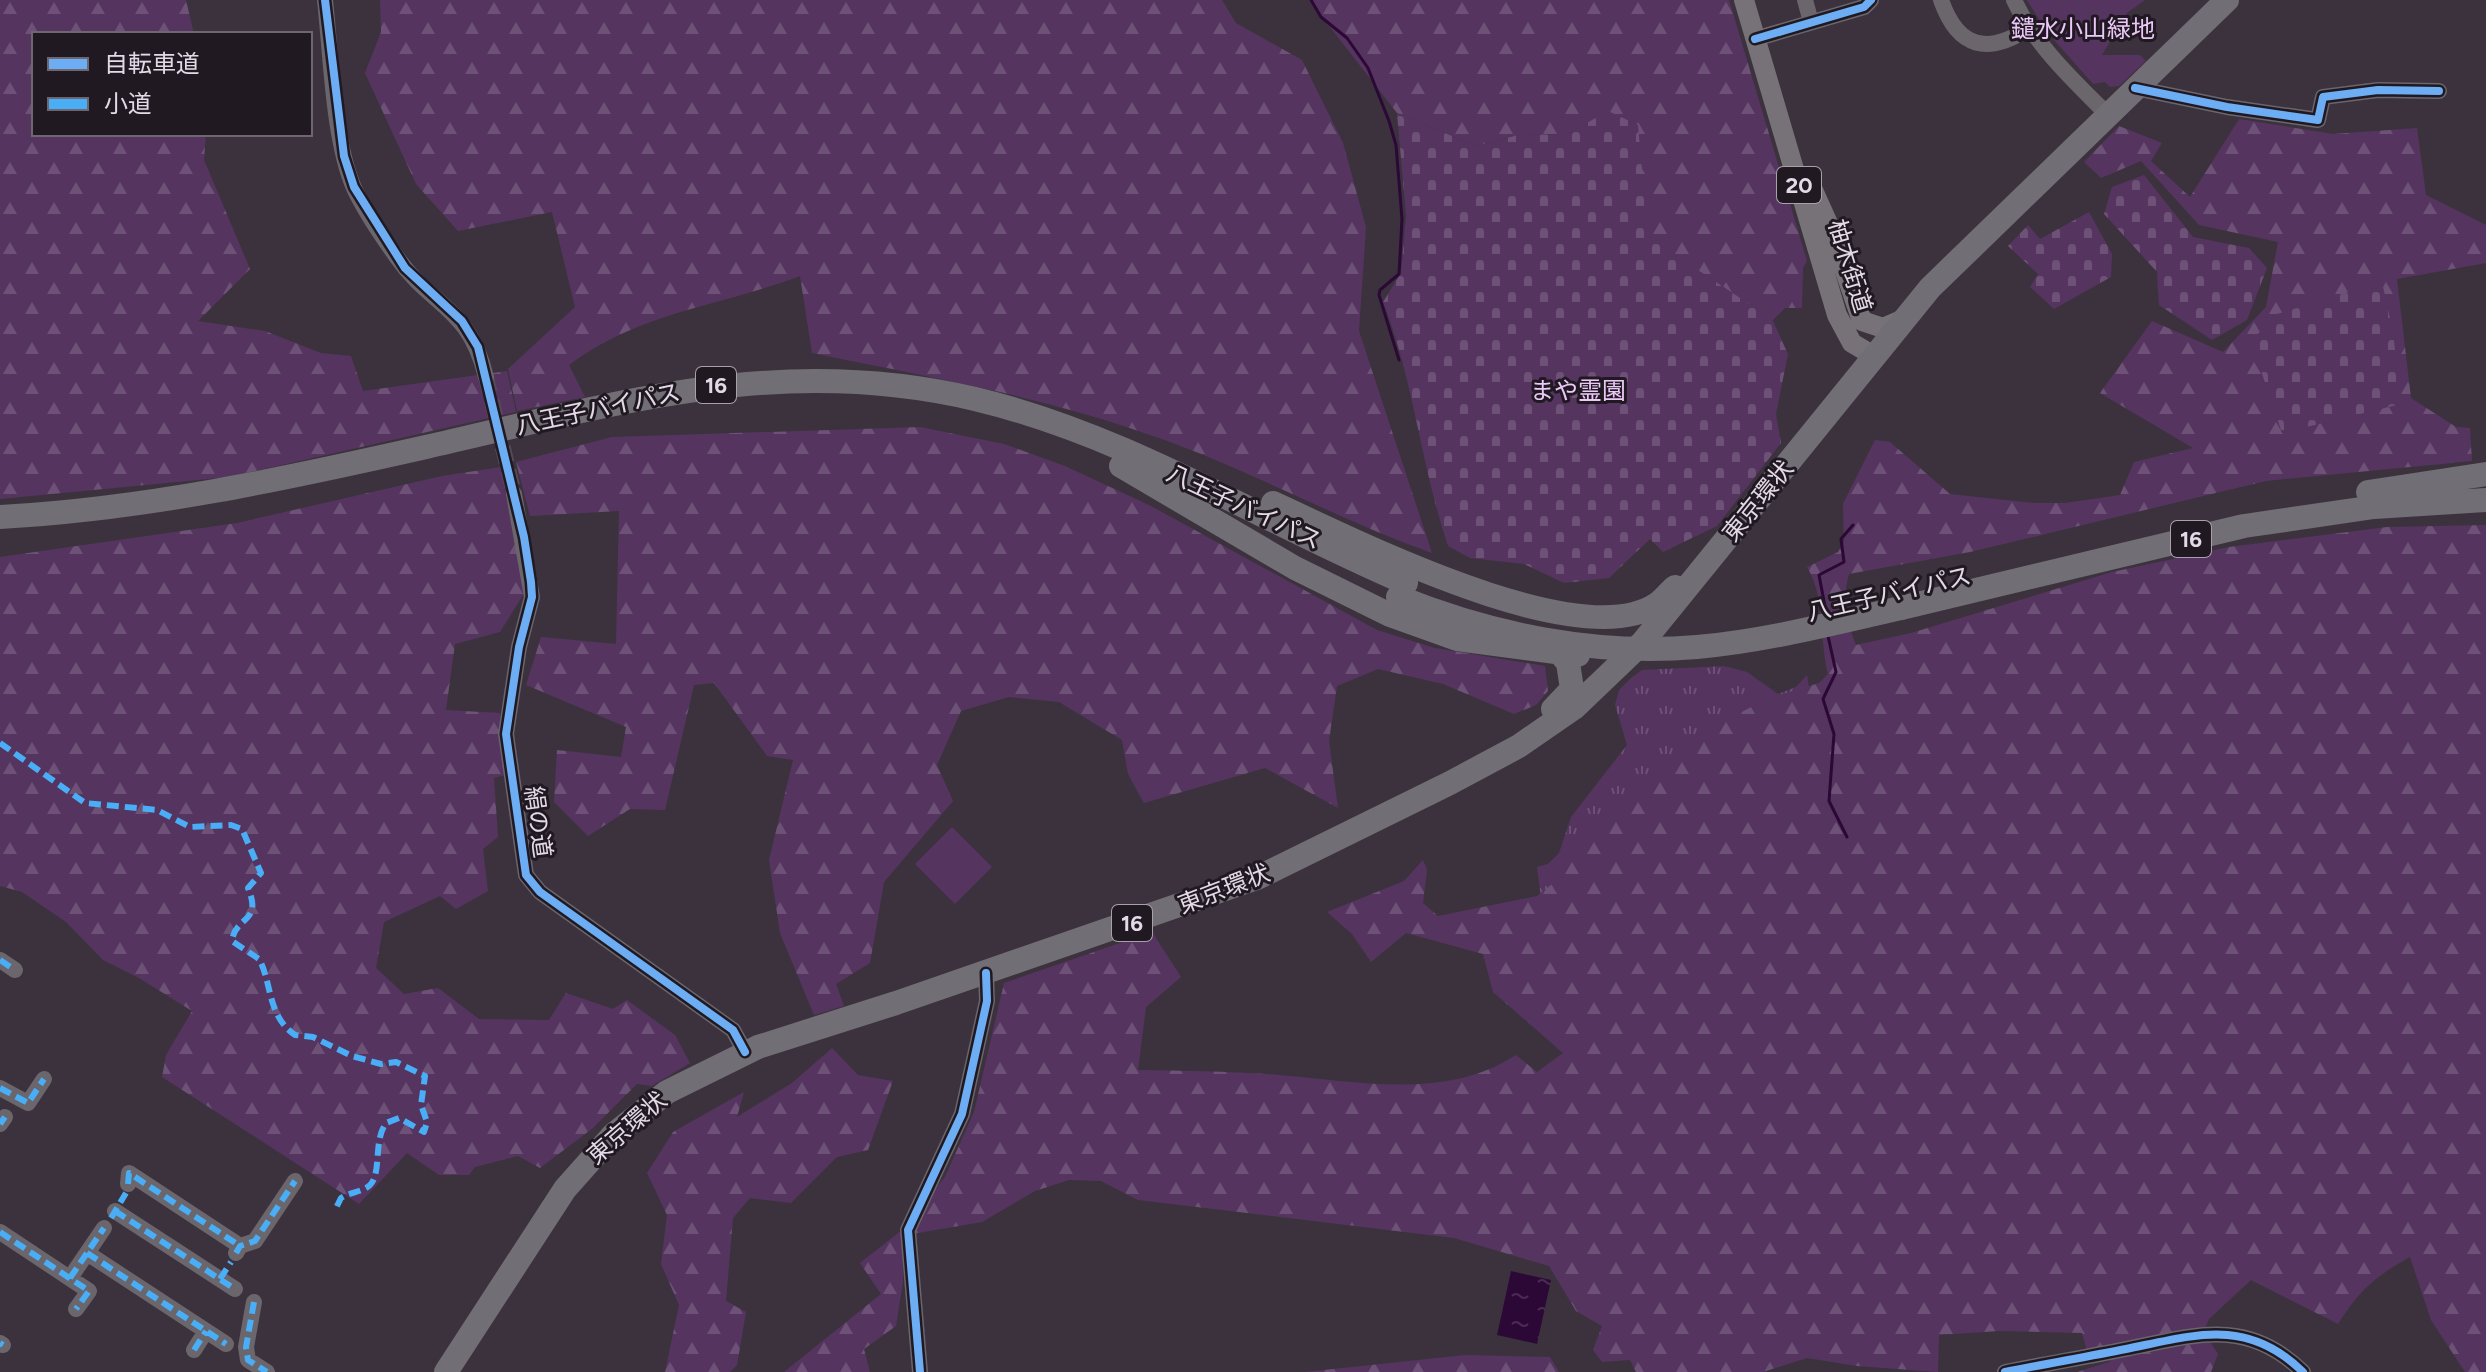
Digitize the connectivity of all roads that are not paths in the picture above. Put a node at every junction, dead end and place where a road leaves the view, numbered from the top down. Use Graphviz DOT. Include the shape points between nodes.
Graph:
graph roads {
  1 [pos="325,0"];
  2 [pos="1744,0"];
  3 [pos="1756,0"];
  4 [pos="1805,0"];
  5 [pos="1871,0"];
  6 [pos="1941,0"];
  7 [pos="2014,0"];
  8 [pos="2227,0"];
  9 [pos="1811,22"];
  10 [pos="2029,28"];
  11 [pos="1761,37"];
  12 [pos="2135,88"];
  13 [pos="2439,91"];
  14 [pos="2108,115"];
  15 [pos="1813,190"];
  16 [pos="1904,319"];
  17 [pos="1874,356"];
  18 [pos="486,377"];
  19 [pos="1146,460"];
  20 [pos="1121,466"];
  21 [pos="2486,474"];
  22 [pos="2486,485"];
  23 [pos="2368,492"];
  24 [pos="514,494"];
  25 [pos="2486,500"];
  26 [pos="2486,511"];
  27 [pos="1,525"];
  28 [pos="2244,526"];
  29 [pos="1701,571"];
  30 [pos="1402,590"];
  31 [pos="1902,599"];
  32 [pos="1601,615"];
  33 [pos="1636,650"];
  34 [pos="1560,653"];
  35 [pos="1519,746"];
  36 [pos="0,960"];
  37 [pos="15,970"];
  38 [pos="986,973"];
  39 [pos="745,1052"];
  40 [pos="44,1079"];
  41 [pos="0,1088"];
  42 [pos="10,1112"];
  43 [pos="295,1181"];
  44 [pos="109,1220"];
  45 [pos="0,1232"];
  46 [pos="87,1253"];
  47 [pos="236,1254"];
  48 [pos="70,1278"];
  49 [pos="220,1279"];
  50 [pos="235,1289"];
  51 [pos="254,1302"];
  52 [pos="76,1309"];
  53 [pos="226,1344"];
  54 [pos="267,1372"];
  55 [pos="446,1372"];
  56 [pos="920,1372"];
  57 [pos="2005,1372"];
  58 [pos="2303,1372"];
  1 -- 18 [label="street" via="344,156 354,187 405,268 469,329"];
  2 -- 11 [label="main road, 柚木街道 / 20"];
  3 -- 11 [label="main road, 柚木街道 / 20"];
  4 -- 9 [label="street"];
  5 -- 9 [label="street" via="1864,7"];
  6 -- 10 [label="street" via="1957,31 1978,44 2000,44"];
  7 -- 10 [label="street"];
  8 -- 12 [label="highway, 16"];
  9 -- 11 [label="street"];
  10 -- 14 [label="street"];
  11 -- 15 [label="main road, 柚木街道 / 20"];
  11 -- 17 [label="main road, 柚木街道 / 20" via="1841,327 1858,349"];
  12 -- 13 [label="street" via="2318,120 2323,97 2378,90"];
  12 -- 14 [label="highway, 16"];
  14 -- 16 [label="highway, 16"];
  15 -- 16 [label="main road, 20" via="1862,321 1883,328"];
  15 -- 17 [label="main road, 柚木街道 / 20" via="1850,322"];
  16 -- 17 [label="highway, 16"];
  17 -- 29 [label="highway, 東京環状 / 16"];
  19 -- 27 [label="highway, 八王子バイパス / 16" via="1074,430 973,399 866,382 778,380 644,397 241,489"];
  19 -- 30 [label="highway, 八王子バイパス / 16"];
  19 -- 32 [label="highway, 16" via="1256,495 1396,559 1507,600"];
  20 -- 27 [label="highway, 八王子バイパス / 16" via="1016,426 918,405 833,396 745,398 646,413 200,512 115,524"];
  20 -- 30 [label="highway, 八王子バイパス / 16"];
  20 -- 34 [label="highway, 16" via="1295,568 1390,615 1457,639"];
  21 -- 23 [label="highway, 16"];
  22 -- 23 [label="highway, 八王子バイパス / 16"];
  23 -- 31 [label="highway, 八王子バイパス / 16" via="2240,511"];
  24 -- 39 [label="street, 絹の道" via="532,597 506,734 526,875 540,892 733,1030"];
  25 -- 28 [label="highway, 八王子バイパス / 16" via="2374,507"];
  26 -- 28 [label="highway, 16"];
  28 -- 31 [label="highway, 八王子バイパス / 16"];
  29 -- 32 [label="highway, 16" via="1657,604"];
  29 -- 33 [label="highway, 東京環状 / 16"];
  30 -- 31 [label="highway, 八王子バイパス / 16" via="1538,623 1663,632 1754,624"];
  32 -- 33 [label="highway" via="1634,628"];
  33 -- 34 [label="highway, 16"];
  33 -- 35 [label="highway, 東京環状 / 16" via="1574,708"];
  34 -- 35 [label="highway, 16" via="1568,663 1572,689"];
  35 -- 38 [label="highway, 東京環状 / 16" via="1257,878"];
  36 -- 37 [label="street"];
  38 -- 39 [label="highway, 東京環状 / 16"];
  38 -- 56 [label="street" via="987,1001 962,1114 908,1230"];
  39 -- 55 [label="highway, 東京環状 / 16" via="667,1092 592,1156"];
  40 -- 42 [label="street" via="28,1103"];
  41 -- 42 [label="street"];
  43 -- 47 [label="street" via="255,1241"];
  44 -- 46 [label="street"];
  44 -- 47 [label="street" via="127,1188 129,1173"];
  44 -- 49 [label="street"];
  45 -- 48 [label="street"];
  46 -- 48 [label="street"];
  46 -- 53 [label="street" via="200,1341"];
  47 -- 49 [label="street"];
  48 -- 52 [label="street" via="89,1291"];
  49 -- 50 [label="street"];
  51 -- 54 [label="street" via="248,1360"];
  57 -- 58 [label="street" via="2210,1333 2260,1341"];
}
